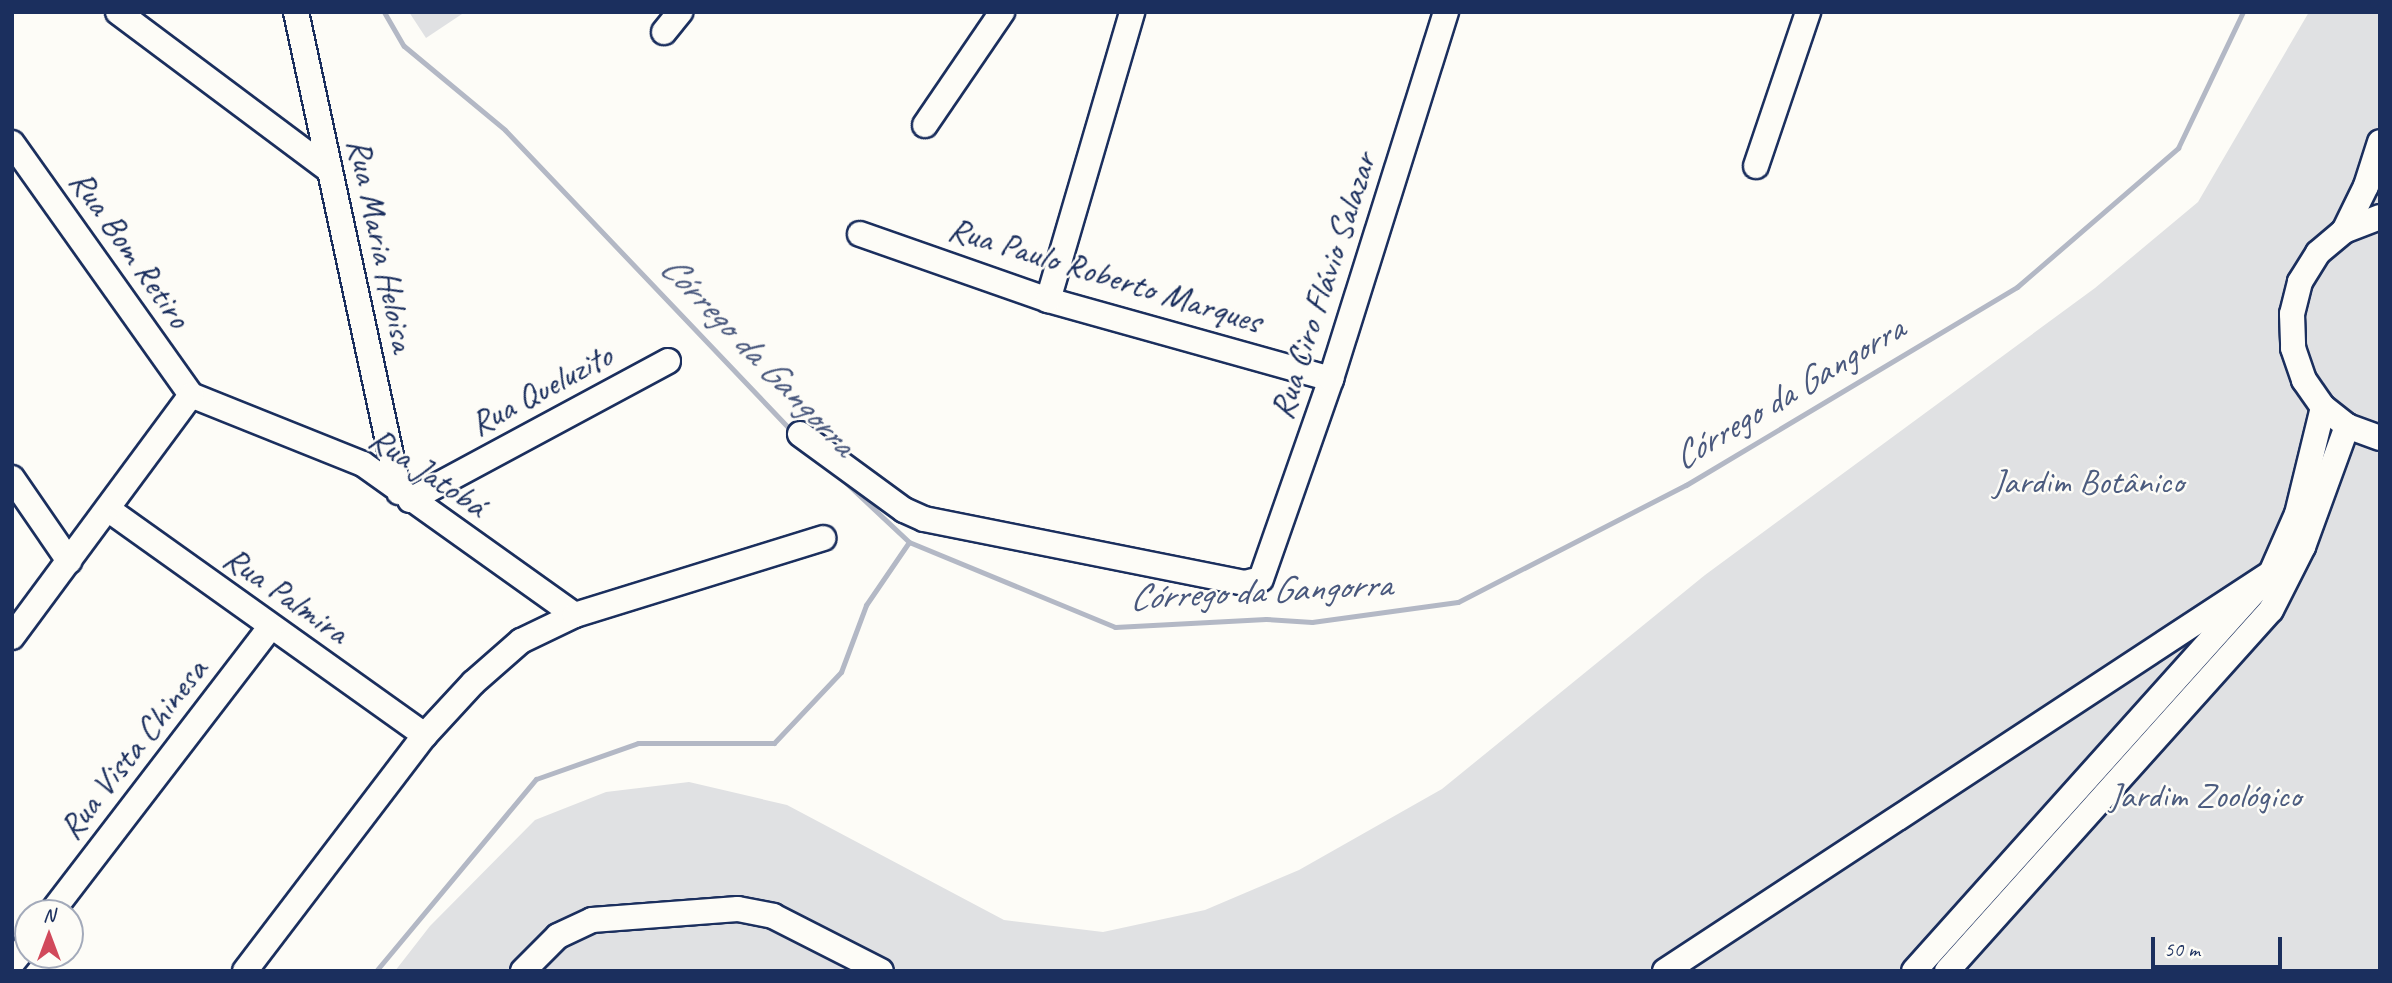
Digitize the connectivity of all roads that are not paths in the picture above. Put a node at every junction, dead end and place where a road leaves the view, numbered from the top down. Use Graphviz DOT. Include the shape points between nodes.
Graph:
graph roads {
  1 [pos="118,12"];
  2 [pos="296,12"];
  3 [pos="680,12"];
  4 [pos="1002,12"];
  5 [pos="1132,12"];
  6 [pos="1446,12"];
  7 [pos="1808,12"];
  8 [pos="664,32"];
  9 [pos="925,125"];
  10 [pos="2380,142"];
  11 [pos="12,143"];
  12 [pos="1756,166"];
  13 [pos="329,170"];
  14 [pos="2380,217"];
  15 [pos="2344,231"];
  16 [pos="860,234"];
  17 [pos="1048,300"];
  18 [pos="668,361"];
  19 [pos="1331,379"];
  20 [pos="191,395"];
  21 [pos="2323,407"];
  22 [pos="2347,426"];
  23 [pos="800,433"];
  24 [pos="2380,438"];
  25 [pos="12,478"];
  26 [pos="405,496"];
  27 [pos="109,510"];
  28 [pos="823,538"];
  29 [pos="69,561"];
  30 [pos="2271,573"];
  31 [pos="575,615"];
  32 [pos="270,628"];
  33 [pos="12,637"];
  34 [pos="425,735"];
  35 [pos="62,899"];
  36 [pos="245,971"];
  37 [pos="523,971"];
  38 [pos="881,971"];
  39 [pos="1665,971"];
  40 [pos="1913,971"];
  41 [pos="1947,971"];
  1 -- 13 [label="street"];
  2 -- 13 [label="street, Rua Maria Heloisa"];
  3 -- 8 [label="street"];
  4 -- 9 [label="street"];
  5 -- 17 [label="street"];
  6 -- 19 [label="street, Rua Ciro Flávio Salazar"];
  7 -- 12 [label="street"];
  10 -- 15 [label="street" via="2366,186"];
  11 -- 20 [label="street, Rua Bom Retiro"];
  13 -- 26 [label="street, Rua Maria Heloisa"];
  14 -- 15 [label="street"];
  15 -- 21 [label="street" via="2318,253 2301,282 2292,314 2293,348"];
  16 -- 17 [label="street, Rua Paulo Roberto Marques"];
  17 -- 19 [label="street, Rua Paulo Roberto Marques"];
  18 -- 26 [label="street, Rua Queluzito"];
  19 -- 23 [label="street, Rua Ciro Flávio Salazar" via="1261,579 1245,583 924,519 904,510"];
  20 -- 26 [label="street, Rua Jatobá" via="363,464"];
  20 -- 27 [label="street"];
  21 -- 22 [label="street"];
  21 -- 30 [label="street" via="2297,514"];
  22 -- 24 [label="street"];
  22 -- 41 [label="street" via="2303,547 2271,610"];
  25 -- 29 [label="street"];
  26 -- 31 [label="street, Rua Jatobá"];
  27 -- 29 [label="street"];
  27 -- 32 [label="street, Rua Palmira"];
  28 -- 31 [label="street"];
  29 -- 33 [label="street"];
  30 -- 39 [label="street"];
  30 -- 40 [label="street"];
  31 -- 34 [label="street" via="521,641 473,683"];
  32 -- 34 [label="street, Rua Palmira"];
  32 -- 35 [label="street, Rua Vista Chinesa"];
  34 -- 36 [label="street"];
  37 -- 38 [label="street" via="558,936 592,920 738,909 773,916"];
}
